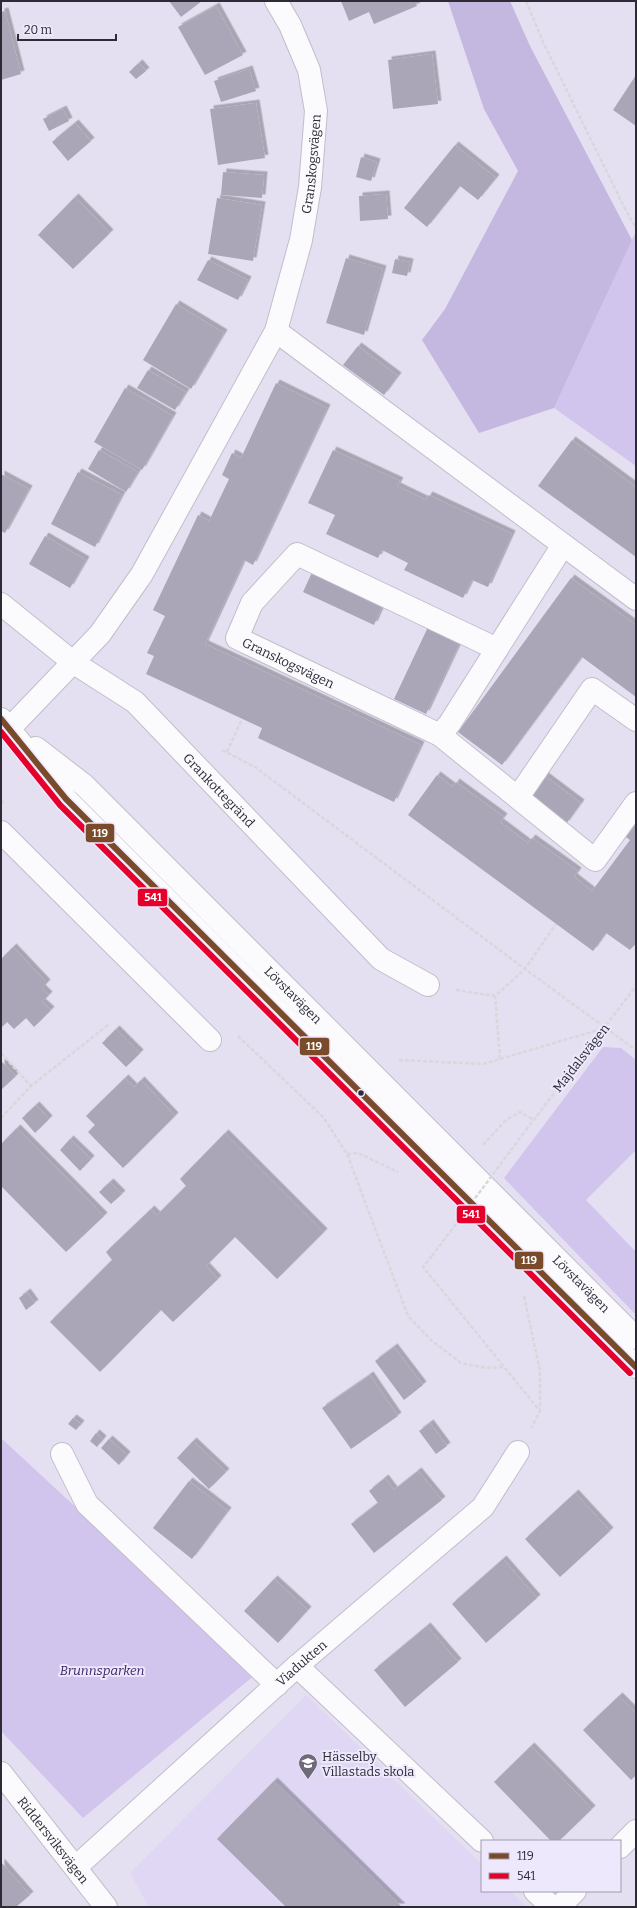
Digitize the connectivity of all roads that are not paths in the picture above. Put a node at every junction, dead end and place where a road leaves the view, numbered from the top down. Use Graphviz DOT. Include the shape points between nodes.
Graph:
graph roads {
  1 [pos="276,1"];
  2 [pos="276,331"];
  3 [pos="563,545"];
  4 [pos="636,599"];
  5 [pos="1,604"];
  6 [pos="497,649"];
  7 [pos="74,663"];
  8 [pos="636,720"];
  9 [pos="6,724"];
  10 [pos="440,735"];
  11 [pos="518,797"];
  12 [pos="636,803"];
  13 [pos="1,832"];
  14 [pos="428,985"];
  15 [pos="210,1040"];
  16 [pos="636,1338"];
  17 [pos="636,1367"];
  18 [pos="518,1452"];
  19 [pos="62,1454"];
  20 [pos="297,1666"];
  21 [pos="277,1685"];
  22 [pos="1,1773"];
  23 [pos="636,1831"];
  24 [pos="481,1840"];
  25 [pos="621,1846"];
  26 [pos="76,1867"];
  27 [pos="536,1892"];
  28 [pos="574,1892"];
  29 [pos="106,1907"];
  30 [pos="552,1907"];
  31 [pos="559,1907"];
  1 -- 2 [label="street, Granskogsvägen" via="290,25 308,70 316,111 310,187 301,240"];
  2 -- 3 [label="street"];
  2 -- 7 [label="street, Granskogsvägen" via="142,574 100,634"];
  3 -- 4 [label="street"];
  3 -- 6 [label="street"];
  5 -- 7 [label="street, Grankottegränd"];
  6 -- 10 [label="street"];
  6 -- 10 [label="street, Granskogsvägen" via="297,554 252,603 237,638"];
  7 -- 9 [label="street, Granskogsvägen"];
  7 -- 14 [label="street, Grankottegränd" via="135,702 381,959"];
  8 -- 11 [label="street" via="592,689"];
  9 -- 16 [label="street, Lövstavägen" via="84,785"];
  9 -- 17 [label="street, Lövstavägen" via="66,799"];
  10 -- 11 [label="street, Granskogsvägen"];
  11 -- 12 [label="street, Granskogsvägen" via="595,860"];
  13 -- 15 [label="street"];
  18 -- 20 [label="street, Viadukten" via="483,1507"];
  19 -- 21 [label="street" via="87,1504"];
  20 -- 21 [label="street, Viadukten"];
  20 -- 24 [label="street"];
  21 -- 26 [label="street, Viadukten"];
  22 -- 26 [label="street, Riddersviksvägen"];
  23 -- 25 [label="street"];
  26 -- 29 [label="street, Riddersviksvägen"];
  27 -- 30 [label="street"];
  28 -- 31 [label="street"];
}
